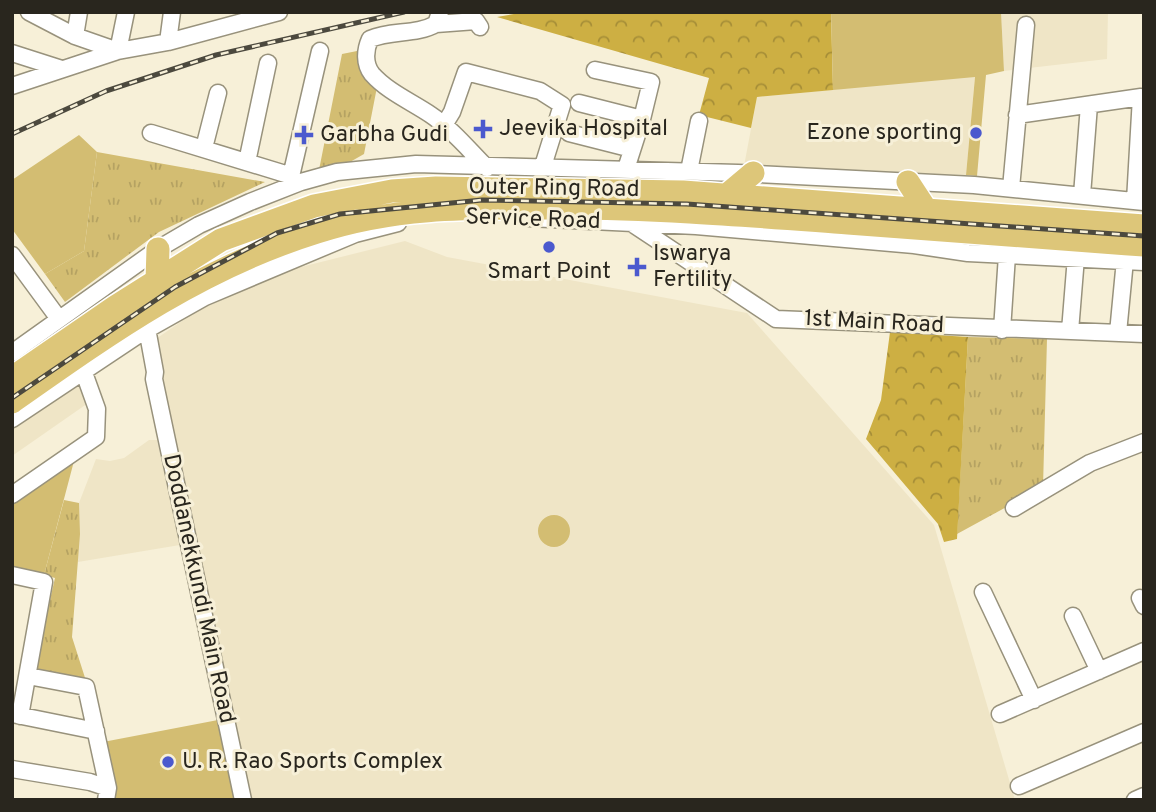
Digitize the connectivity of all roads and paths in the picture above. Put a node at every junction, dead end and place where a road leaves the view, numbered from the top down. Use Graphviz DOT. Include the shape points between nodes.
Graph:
graph roads {
  1 [pos="30,12"];
  2 [pos="79,12"];
  3 [pos="126,12"];
  4 [pos="172,12"];
  5 [pos="213,12"];
  6 [pos="278,12"];
  7 [pos="438,18"];
  8 [pos="1026,25"];
  9 [pos="480,27"];
  10 [pos="209,31"];
  11 [pos="75,36"];
  12 [pos="168,41"];
  13 [pos="118,51"];
  14 [pos="320,51"];
  15 [pos="12,53"];
  16 [pos="268,64"];
  17 [pos="62,69"];
  18 [pos="595,70"];
  19 [pos="12,86"];
  20 [pos="218,93"];
  21 [pos="579,103"];
  22 [pos="1089,105"];
  23 [pos="1017,115"];
  24 [pos="642,119"];
  25 [pos="699,121"];
  26 [pos="444,125"];
  27 [pos="151,133"];
  28 [pos="569,133"];
  29 [pos="204,148"];
  30 [pos="632,149"];
  31 [pos="247,162"];
  32 [pos="542,166"];
  33 [pos="487,168"];
  34 [pos="626,169"];
  35 [pos="688,171"];
  36 [pos="753,173"];
  37 [pos="290,182"];
  38 [pos="908,182"];
  39 [pos="1011,188"];
  40 [pos="727,194"];
  41 [pos="1082,195"];
  42 [pos="1139,202"];
  43 [pos="309,208"];
  44 [pos="925,208"];
  45 [pos="633,224"];
  46 [pos="1144,226"];
  47 [pos="239,232"];
  48 [pos="317,232"];
  49 [pos="1144,245"];
  50 [pos="158,249"];
  51 [pos="13,256"];
  52 [pos="251,256"];
  53 [pos="1007,256"];
  54 [pos="1076,257"];
  55 [pos="1125,260"];
  56 [pos="1144,262"];
  57 [pos="157,280"];
  58 [pos="59,319"];
  59 [pos="146,321"];
  60 [pos="1002,330"];
  61 [pos="1070,331"];
  62 [pos="1118,333"];
  63 [pos="1144,334"];
  64 [pos="131,339"];
  65 [pos="12,353"];
  66 [pos="83,370"];
  67 [pos="12,378"];
  68 [pos="154,379"];
  69 [pos="12,402"];
  70 [pos="12,419"];
  71 [pos="1144,442"];
  72 [pos="12,495"];
  73 [pos="1014,508"];
  74 [pos="12,575"];
  75 [pos="983,592"];
  76 [pos="1073,617"];
  77 [pos="1144,651"];
  78 [pos="1099,671"];
  79 [pos="28,676"];
  80 [pos="1034,700"];
  81 [pos="16,715"];
  82 [pos="1000,715"];
  83 [pos="96,731"];
  84 [pos="1144,732"];
  85 [pos="12,769"];
  86 [pos="1019,786"];
  87 [pos="107,794"];
  88 [pos="1144,796"];
  89 [pos="243,800"];
  90 [pos="1135,800"];
  1 -- 11 [label="street"];
  2 -- 11 [label="street"];
  3 -- 13 [label="street"];
  4 -- 12 [label="street"];
  5 -- 10 [label="street"];
  6 -- 10 [label="street"];
  7 -- 9 [label="street" via="476,21"];
  7 -- 26 [label="street" via="426,29 370,38 365,48 371,73"];
  8 -- 23 [label="street"];
  10 -- 12 [label="street"];
  11 -- 13 [label="street"];
  12 -- 13 [label="street"];
  13 -- 17 [label="street"];
  14 -- 37 [label="street"];
  15 -- 17 [label="street"];
  16 -- 31 [label="street"];
  17 -- 19 [label="street"];
  18 -- 24 [label="street" via="650,82"];
  20 -- 29 [label="street"];
  21 -- 24 [label="street"];
  22 -- 23 [label="street"];
  22 -- 41 [label="street"];
  22 -- 42 [label="street" via="1141,97"];
  23 -- 39 [label="street"];
  24 -- 30 [label="street"];
  25 -- 35 [label="street"];
  26 -- 32 [label="street" via="466,72 540,91 562,105"];
  26 -- 33 [label="street"];
  27 -- 29 [label="street"];
  28 -- 30 [label="street"];
  29 -- 31 [label="street"];
  30 -- 34 [label="street"];
  31 -- 37 [label="street"];
  32 -- 33 [label="street"];
  32 -- 34 [label="street"];
  33 -- 37 [label="street" via="384,166"];
  34 -- 35 [label="street"];
  35 -- 36 [label="street"];
  36 -- 38 [label="street"];
  36 -- 40 [label="highway"];
  37 -- 50 [label="street"];
  38 -- 39 [label="street"];
  38 -- 44 [label="highway"];
  39 -- 41 [label="street"];
  40 -- 43 [label="highway, Outer Ring Road" via="436,188 354,197"];
  40 -- 44 [label="highway, Outer Ring Road"];
  41 -- 42 [label="street"];
  43 -- 47 [label="highway, Outer Ring Road"];
  43 -- 48 [label="highway" via="302,221"];
  44 -- 46 [label="highway, Outer Ring Road"];
  45 -- 53 [label="street, Service Road"];
  45 -- 59 [label="street, Service Road" via="483,216 410,219 355,234"];
  45 -- 60 [label="street, 1st Main Road" via="776,319"];
  47 -- 52 [label="highway" via="258,240"];
  47 -- 57 [label="highway, Outer Ring Road"];
  48 -- 49 [label="highway, Outer Ring Road" via="380,216 437,209 614,208"];
  48 -- 52 [label="highway, Outer Ring Road"];
  50 -- 57 [label="highway"];
  50 -- 58 [label="street"];
  51 -- 58 [label="street"];
  52 -- 59 [label="highway, Outer Ring Road" via="197,281"];
  53 -- 54 [label="street, Service Road"];
  53 -- 60 [label="street"];
  54 -- 55 [label="street, Service Road"];
  54 -- 61 [label="street"];
  55 -- 56 [label="street, Service Road"];
  55 -- 62 [label="street"];
  57 -- 67 [label="highway, Outer Ring Road"];
  58 -- 65 [label="street"];
  59 -- 64 [label="street, Service Road"];
  59 -- 68 [label="street, Doddanekkundi Main Road"];
  59 -- 69 [label="highway, Outer Ring Road"];
  60 -- 61 [label="street, 1st Main Road"];
  61 -- 62 [label="street, 1st Main Road"];
  62 -- 63 [label="street, 1st Main Road"];
  64 -- 66 [label="street, Service Road"];
  64 -- 68 [label="street, Doddanekkundi Main Road" via="142,345"];
  66 -- 70 [label="street, Service Road"];
  66 -- 72 [label="street" via="97,409 96,437"];
  68 -- 89 [label="street, Doddanekkundi Main Road"];
  71 -- 73 [label="street" via="1090,463"];
  74 -- 79 [label="street" via="44,582"];
  75 -- 80 [label="street"];
  76 -- 78 [label="street"];
  77 -- 78 [label="street"];
  78 -- 80 [label="street"];
  79 -- 81 [label="street"];
  79 -- 83 [label="street" via="86,687"];
  80 -- 82 [label="street"];
  81 -- 83 [label="street"];
  83 -- 87 [label="street"];
  84 -- 86 [label="street"];
  85 -- 87 [label="street" via="90,782"];
  88 -- 90 [label="street"];
}
